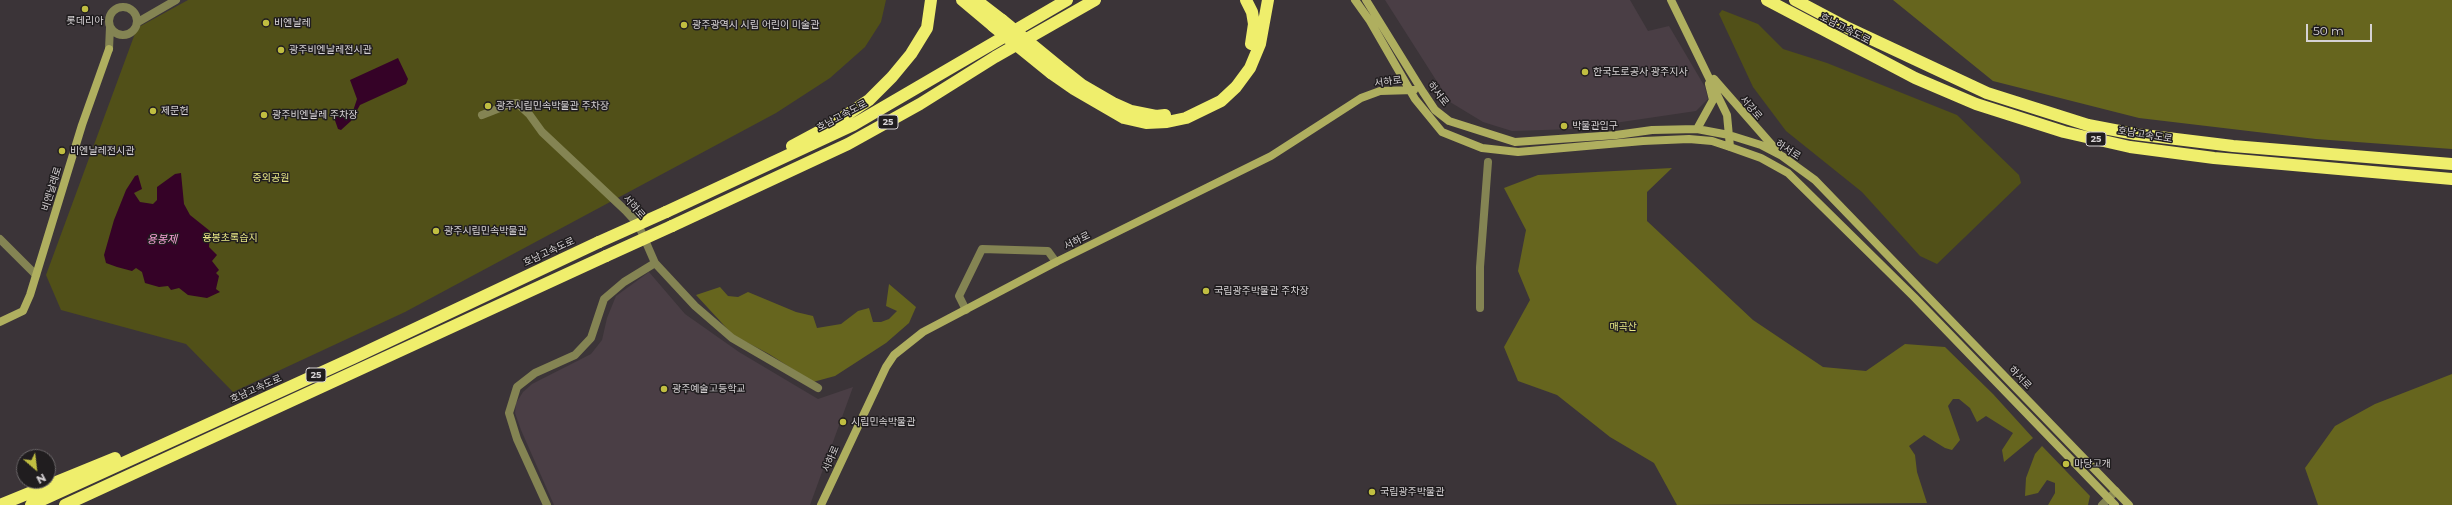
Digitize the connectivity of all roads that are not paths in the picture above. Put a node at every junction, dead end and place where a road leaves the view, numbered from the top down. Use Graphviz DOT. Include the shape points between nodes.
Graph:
graph roads {
  1 [pos="126,0"];
  2 [pos="176,0"];
  3 [pos="931,0"];
  4 [pos="962,0"];
  5 [pos="976,0"];
  6 [pos="1067,0"];
  7 [pos="1095,0"];
  8 [pos="1103,0"];
  9 [pos="1246,0"];
  10 [pos="1268,0"];
  11 [pos="1355,0"];
  12 [pos="1366,0"];
  13 [pos="1672,0"];
  14 [pos="1767,0"];
  15 [pos="1795,0"];
  16 [pos="116,4"];
  17 [pos="1084,6"];
  18 [pos="130,9"];
  19 [pos="138,22"];
  20 [pos="997,23"];
  21 [pos="110,27"];
  22 [pos="120,35"];
  23 [pos="109,49"];
  24 [pos="1054,69"];
  25 [pos="1707,71"];
  26 [pos="1410,90"];
  27 [pos="1423,92"];
  28 [pos="482,115"];
  29 [pos="1697,129"];
  30 [pos="1729,135"];
  31 [pos="1730,147"];
  32 [pos="1782,156"];
  33 [pos="2452,159"];
  34 [pos="2398,160"];
  35 [pos="1488,162"];
  36 [pos="2452,164"];
  37 [pos="758,171"];
  38 [pos="2452,178"];
  39 [pos="0,238"];
  40 [pos="1056,262"];
  41 [pos="655,263"];
  42 [pos="36,275"];
  43 [pos="1480,308"];
  44 [pos="966,310"];
  45 [pos="0,322"];
  46 [pos="818,388"];
  47 [pos="162,444"];
  48 [pos="2116,492"];
  49 [pos="2108,498"];
  50 [pos="0,505"];
  51 [pos="31,505"];
  52 [pos="65,505"];
  53 [pos="547,505"];
  54 [pos="821,505"];
  55 [pos="2102,505"];
  56 [pos="2114,505"];
  57 [pos="2129,505"];
  1 -- 18 [label="street"];
  2 -- 19 [label="street"];
  3 -- 37 [label="highway" via="926,28 911,54 869,100 833,124 782,152"];
  4 -- 20 [label="highway"];
  5 -- 20 [label="highway"];
  6 -- 37 [label="highway, 호남고속도로 / 25" via="853,125"];
  7 -- 17 [label="highway, 25"];
  8 -- 17 [label="highway"];
  9 -- 24 [label="highway" via="1252,12 1254,37 1244,64 1227,87 1198,108 1156,116 1131,111"];
  10 -- 24 [label="highway" via="1260,44 1250,68 1236,87 1221,101 1186,118 1146,123 1124,118 1074,89"];
  11 -- 26 [label="main road, 하서로"];
  12 -- 27 [label="main road, 하서로"];
  13 -- 25 [label="main road, 서강로" via="1681,24"];
  14 -- 38 [label="highway, 호남고속도로 / 25" via="1915,78 1976,104 2064,132 2130,146 2214,158"];
  15 -- 34 [label="highway, 호남고속도로 / 25" via="1987,94 2050,115 2088,125 2180,140"];
  16 -- 18 [label="street"];
  16 -- 21 [label="street" via="109,16"];
  17 -- 52 [label="highway, 25, bridge" via="920,104 854,140"];
  18 -- 19 [label="street" via="135,13"];
  19 -- 22 [label="street" via="130,34"];
  20 -- 24 [label="highway, bridge"];
  21 -- 22 [label="street"];
  21 -- 23 [label="street"];
  22 -- 23 [label="street"];
  23 -- 42 [label="main road, 비엔날레로" via="81,129"];
  25 -- 29 [label="main road" via="1712,100"];
  25 -- 30 [label="main road, 서강로" via="1727,115"];
  25 -- 32 [label="main road, 서강로"];
  26 -- 27 [label="main road, 서하로"];
  26 -- 31 [label="main road, 하서로" via="1442,132 1482,148 1518,152 1689,139"];
  26 -- 40 [label="main road, 서하로" via="1380,91 1361,98 1271,156"];
  27 -- 29 [label="main road, 하서로" via="1435,110 1448,121 1515,142 1652,130"];
  28 -- 41 [label="street, 서하로" via="517,103 530,114 542,132 638,224"];
  29 -- 30 [label="main road, 하서로"];
  30 -- 31 [label="main road, 서강로"];
  30 -- 32 [label="main road, 하서로" via="1761,145"];
  31 -- 49 [label="main road, 하서로" via="1761,158 1788,173 1810,192"];
  32 -- 48 [label="main road, 하서로" via="1815,180"];
  33 -- 34 [label="highway"];
  34 -- 36 [label="highway, 호남고속도로 / 25"];
  35 -- 43 [label="street" via="1480,267"];
  37 -- 47 [label="highway, 호남고속도로 / 25, bridge"];
  39 -- 42 [label="street"];
  40 -- 44 [label="main road, 서하로"];
  40 -- 44 [label="street" via="1048,251 982,248 959,296"];
  41 -- 46 [label="street, 서하로" via="695,306 732,338"];
  41 -- 53 [label="street" via="624,282 604,299 591,338 575,355 535,373 517,387 509,413 517,439"];
  42 -- 45 [label="main road, 비엔날레로" via="23,311"];
  44 -- 54 [label="main road, 서하로" via="923,332 894,355"];
  47 -- 50 [label="highway" via="106,461"];
  47 -- 51 [label="highway, 호남고속도로 / 25"];
  48 -- 49 [label="street"];
  48 -- 57 [label="main road, 하서로"];
  49 -- 55 [label="street"];
  49 -- 56 [label="main road, 하서로"];
}
